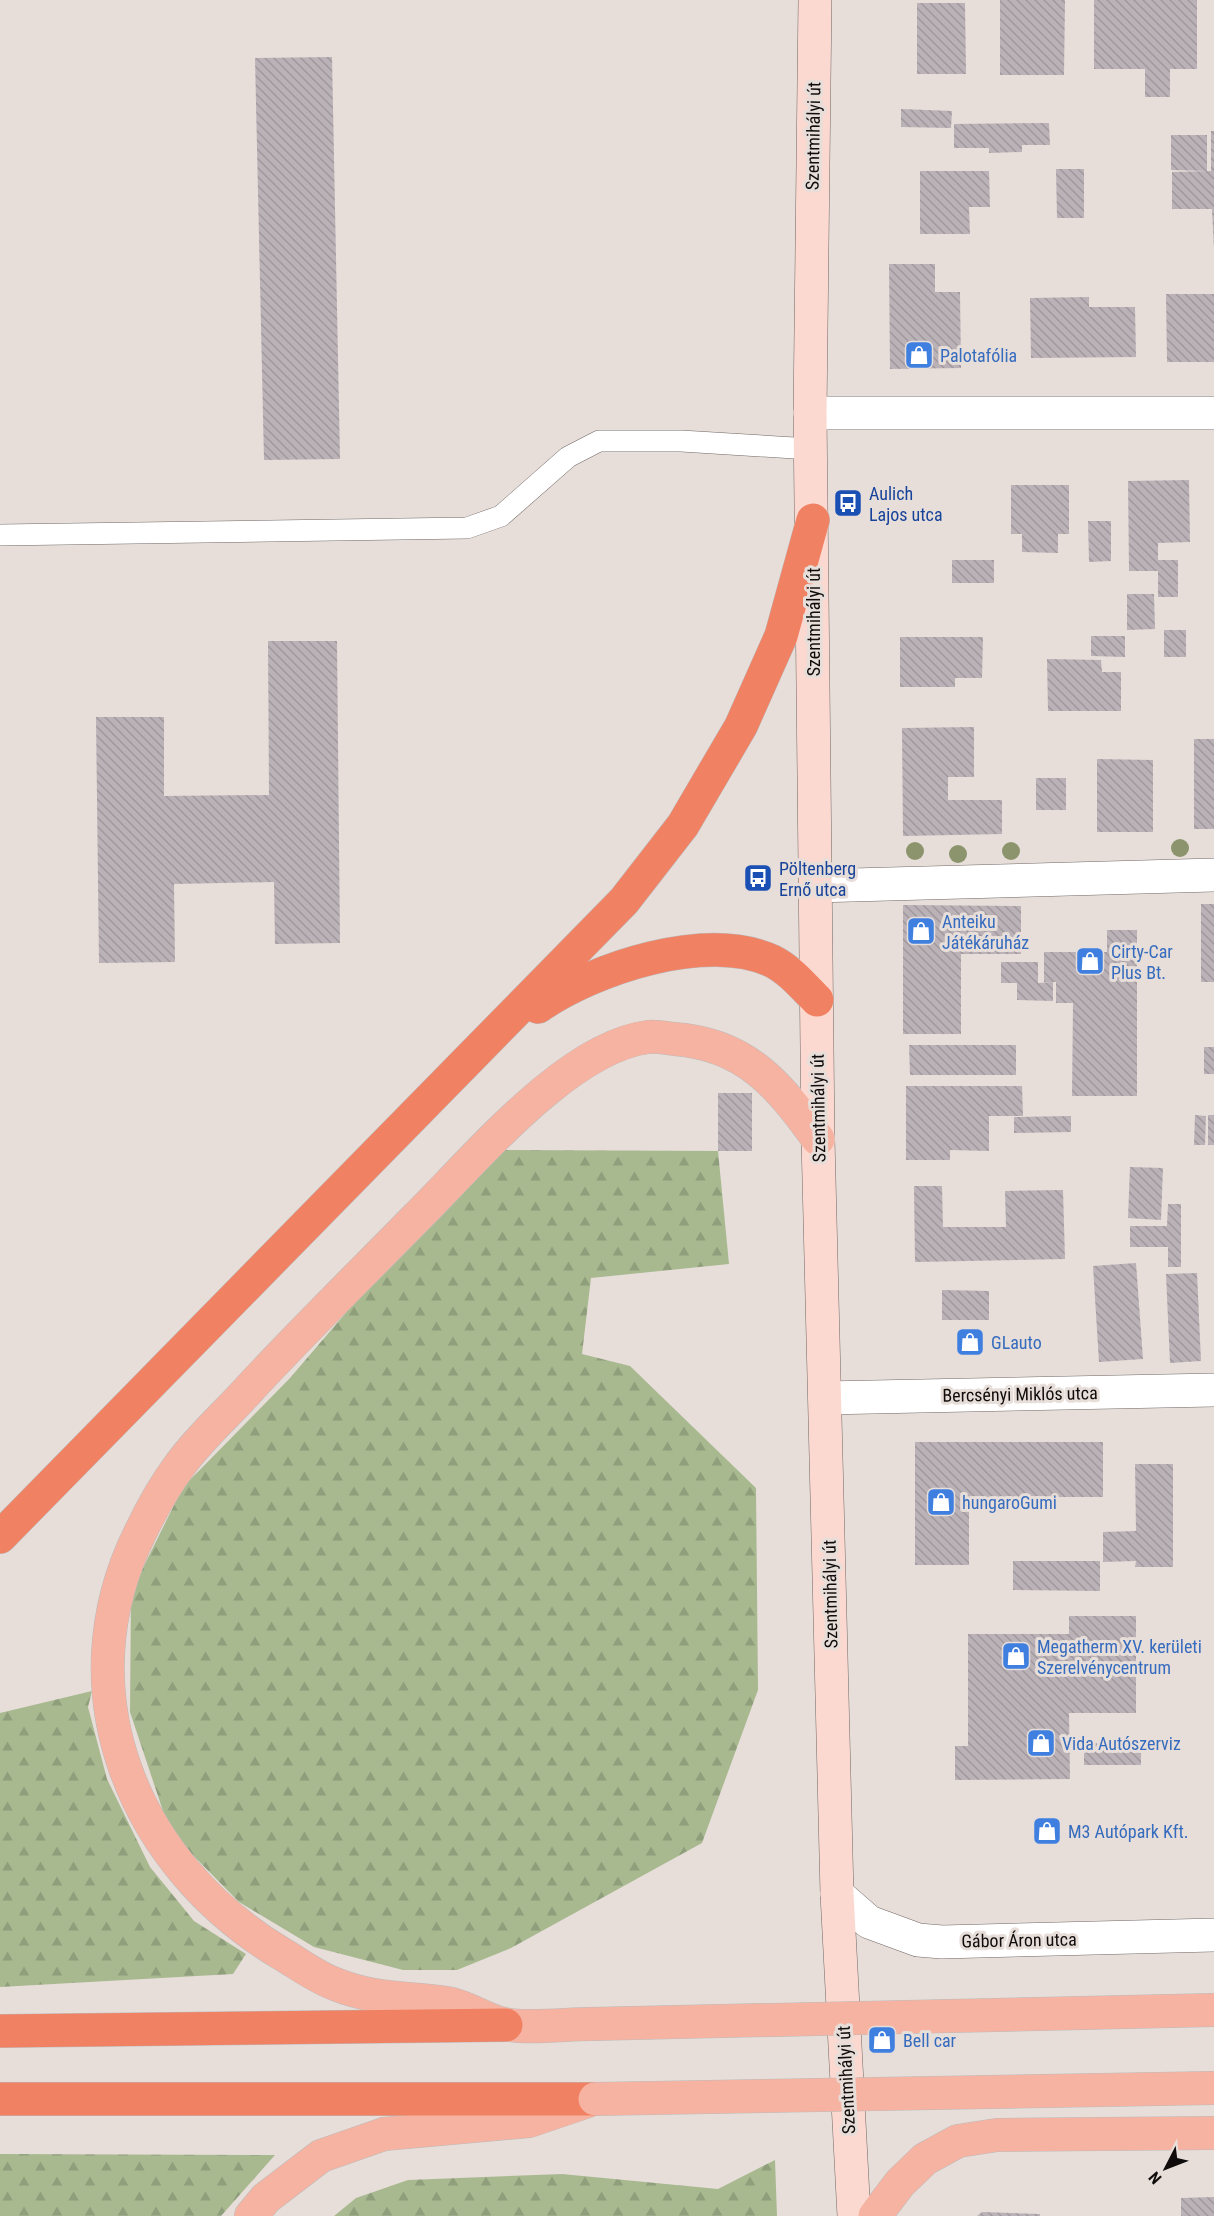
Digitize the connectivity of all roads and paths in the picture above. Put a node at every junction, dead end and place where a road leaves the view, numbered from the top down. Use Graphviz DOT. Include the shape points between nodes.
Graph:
graph roads {
  1 [pos="815,0"];
  2 [pos="810,413"];
  3 [pos="1214,413"];
  4 [pos="811,449"];
  5 [pos="813,520"];
  6 [pos="0,535"];
  7 [pos="1214,875"];
  8 [pos="815,886"];
  9 [pos="817,1000"];
  10 [pos="496,1034"];
  11 [pos="818,1139"];
  12 [pos="1214,1390"];
  13 [pos="825,1398"];
  14 [pos="0,1537"];
  15 [pos="837,1894"];
  16 [pos="1214,1935"];
  17 [pos="1214,2010"];
  18 [pos="506,2025"];
  19 [pos="0,2031"];
  20 [pos="1214,2088"];
  21 [pos="0,2099"];
  22 [pos="595,2099"];
  23 [pos="1214,2133"];
  24 [pos="251,2216"];
  25 [pos="854,2216"];
  26 [pos="875,2216"];
  1 -- 2 [label="main road, Szentmihályi út"];
  2 -- 3 [label="street"];
  2 -- 4 [label="main road, Szentmihályi út"];
  4 -- 5 [label="main road, Szentmihályi út"];
  4 -- 6 [label="lane" via="681,441 598,441 568,457 501,516 467,528"];
  5 -- 8 [label="main road, Szentmihályi út"];
  5 -- 10 [label="highway" via="781,636 741,726 683,825 624,902"];
  7 -- 8 [label="street"];
  8 -- 9 [label="main road, Szentmihályi út"];
  9 -- 10 [label="highway" via="791,973 772,961 731,951 680,954 636,961 559,992"];
  9 -- 11 [label="main road, Szentmihályi út"];
  10 -- 14 [label="highway"];
  11 -- 13 [label="main road, Szentmihályi út"];
  11 -- 18 [label="main road" via="786,1095 758,1067 713,1045 649,1037 613,1047 581,1064 530,1104 293,1341 180,1464 140,1533 114,1598 106,1662 113,1732 139,1804 178,1864 226,1914 262,1942 332,1984 383,1998 450,2003"];
  12 -- 13 [label="street, Bercsényi Miklós utca"];
  13 -- 15 [label="main road, Szentmihályi út"];
  15 -- 16 [label="street, Gábor Áron utca" via="869,1922 918,1940"];
  15 -- 25 [label="main road, Szentmihályi út"];
  17 -- 18 [label="main road, bridge"];
  18 -- 19 [label="highway"];
  20 -- 22 [label="main road, bridge"];
  21 -- 22 [label="highway"];
  22 -- 24 [label="main road" via="529,2121 384,2134 321,2156 266,2198"];
  23 -- 26 [label="main road" via="997,2135 958,2141 925,2159"];
}
